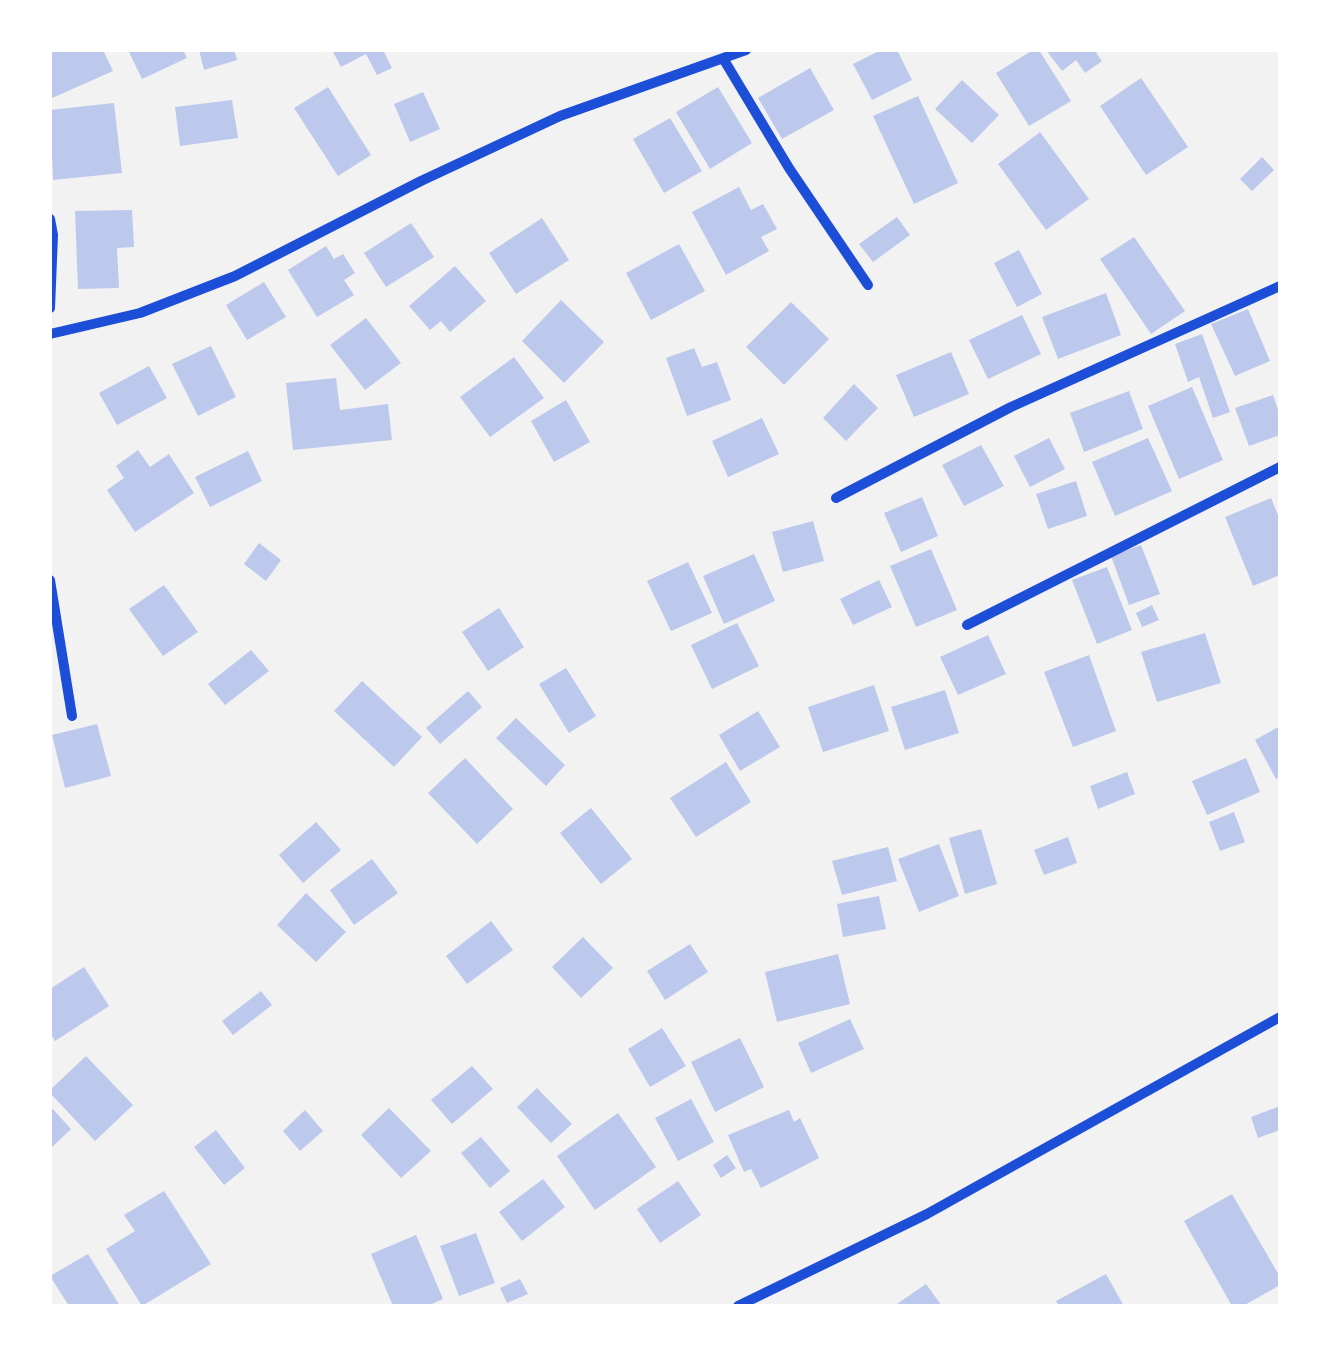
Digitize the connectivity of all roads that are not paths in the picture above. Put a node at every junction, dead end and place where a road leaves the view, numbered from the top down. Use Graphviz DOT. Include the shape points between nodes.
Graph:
graph roads {
  1 [pos="746,50"];
  2 [pos="724,60"];
  3 [pos="50,219"];
  4 [pos="868,285"];
  5 [pos="1280,286"];
  6 [pos="50,308"];
  7 [pos="50,334"];
  8 [pos="1280,467"];
  9 [pos="836,498"];
  10 [pos="50,580"];
  11 [pos="967,625"];
  12 [pos="72,716"];
  13 [pos="1280,1018"];
  14 [pos="738,1306"];
  1 -- 2 [label="street"];
  2 -- 4 [label="street"];
  2 -- 7 [label="street" via="560,116 219,282 140,314"];
  3 -- 6 [label="street"];
  5 -- 9 [label="street" via="1011,407"];
  8 -- 11 [label="street"];
  10 -- 12 [label="street"];
  13 -- 14 [label="street" via="927,1214"];
}
